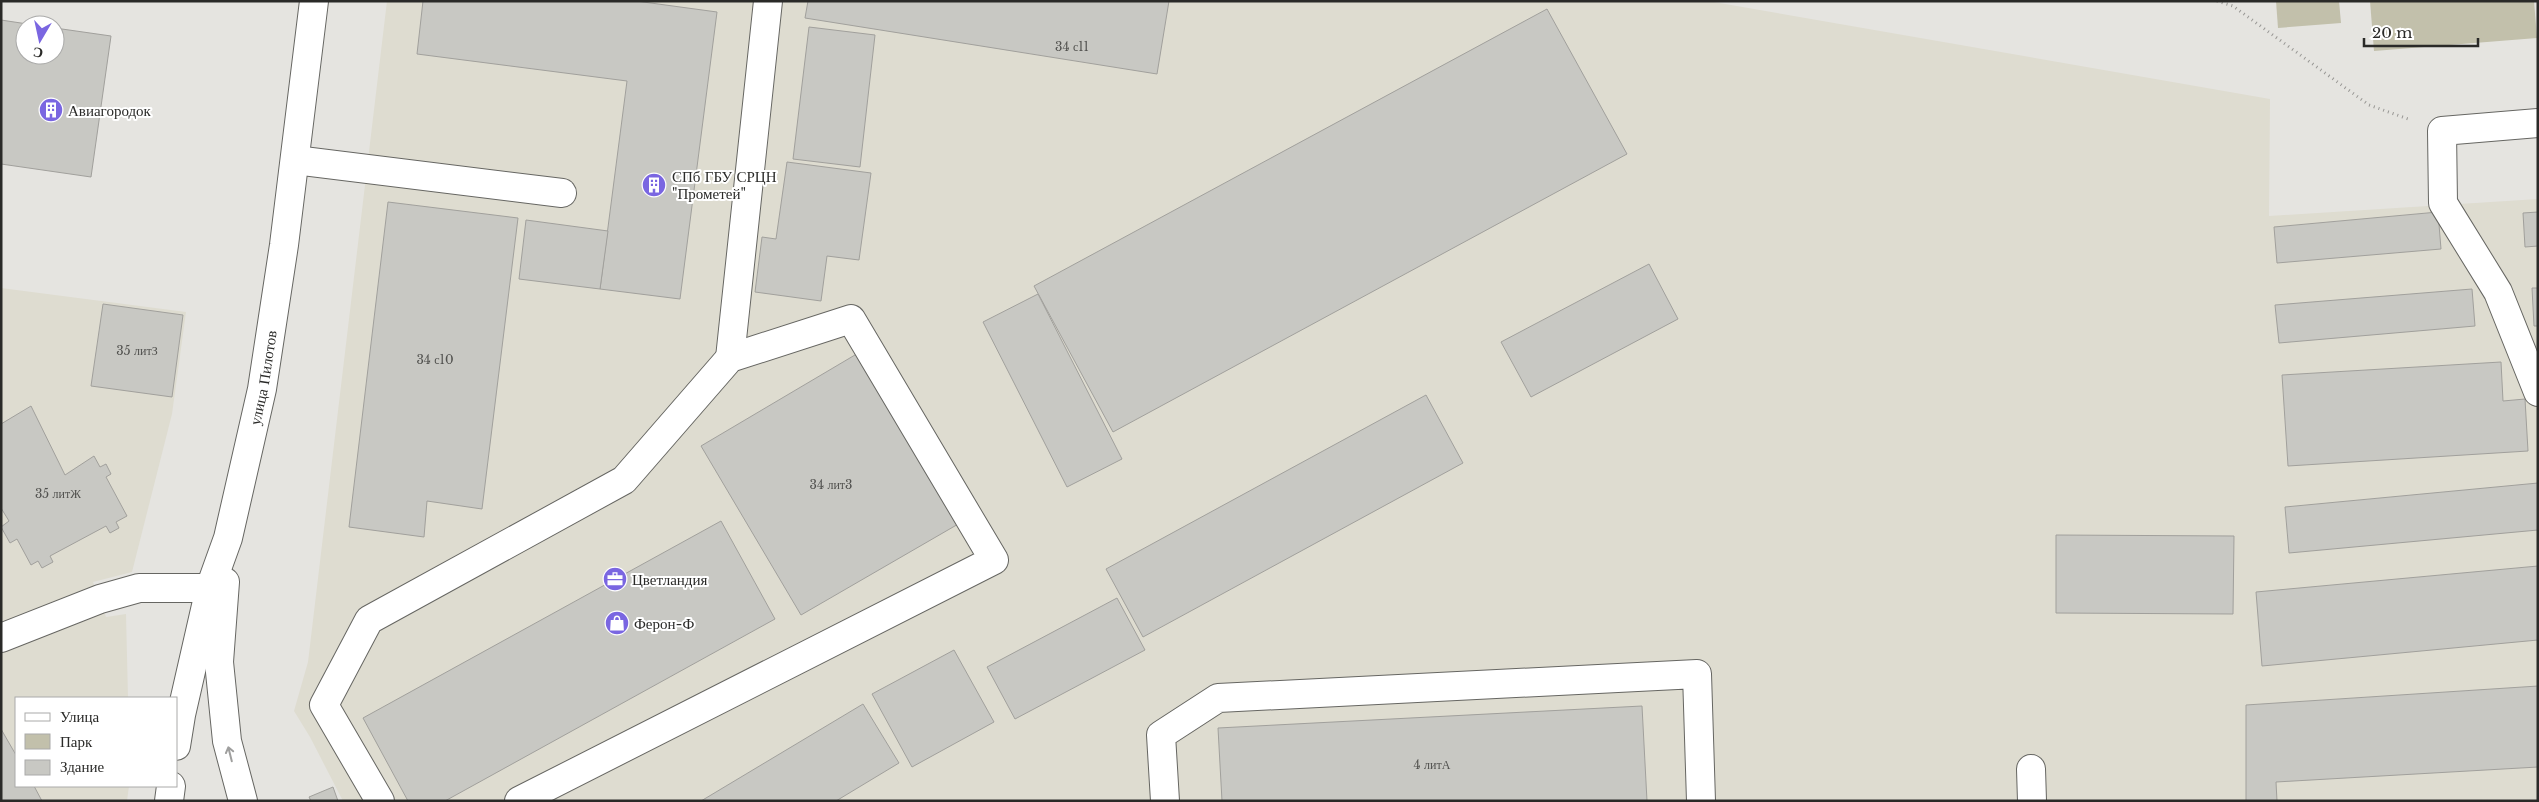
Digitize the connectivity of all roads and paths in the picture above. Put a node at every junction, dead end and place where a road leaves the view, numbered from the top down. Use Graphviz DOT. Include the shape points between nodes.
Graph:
graph roads {
  1 [pos="314,1"];
  2 [pos="768,1"];
  3 [pos="2217,1"];
  4 [pos="2538,124"];
  5 [pos="2442,131"];
  6 [pos="295,160"];
  7 [pos="562,193"];
  8 [pos="730,358"];
  9 [pos="2538,392"];
  10 [pos="228,538"];
  11 [pos="210,588"];
  12 [pos="1,638"];
  13 [pos="178,730"];
  14 [pos="2031,770"];
  15 [pos="171,787"];
  16 [pos="169,801"];
  17 [pos="243,801"];
  18 [pos="380,801"];
  19 [pos="519,801"];
  20 [pos="1165,801"];
  21 [pos="1701,801"];
  22 [pos="2032,801"];
  1 -- 6 [label="street, улица Пилотов"];
  2 -- 8 [label="street"];
  3 -- 5 [label="path" via="2233,6 2369,105"];
  4 -- 5 [label="street"];
  5 -- 9 [label="street" via="2443,203 2498,292"];
  6 -- 7 [label="street"];
  6 -- 10 [label="street, улица Пилотов" via="262,390"];
  8 -- 18 [label="street" via="624,480 369,620 324,705"];
  8 -- 19 [label="street" via="852,319 994,560"];
  10 -- 11 [label="street, улица Пилотов"];
  17 -- 10 [label="street, one-way" via="227,741 219,662"];
  11 -- 12 [label="street" via="140,588 100,599"];
  11 -- 13 [label="street, улица Пилотов"];
  14 -- 22 [label="street"];
  15 -- 16 [label="street"];
  20 -- 21 [label="street" via="1161,735 1218,698 1697,674"];
}
